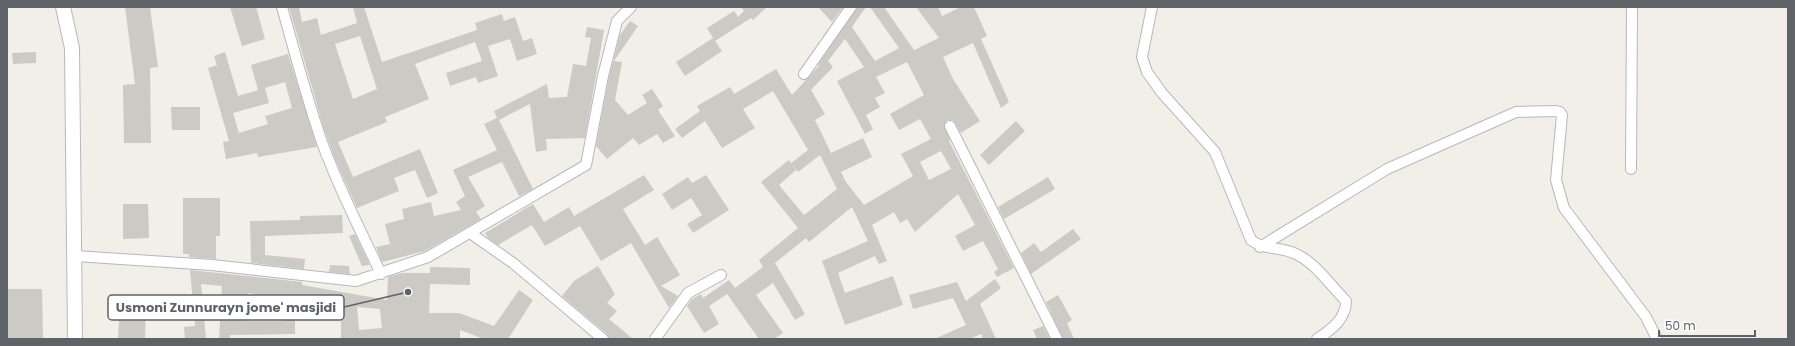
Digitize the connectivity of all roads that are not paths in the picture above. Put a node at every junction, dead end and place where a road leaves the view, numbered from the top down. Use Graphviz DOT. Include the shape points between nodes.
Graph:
graph roads {
  1 [pos="63,7"];
  2 [pos="282,7"];
  3 [pos="631,7"];
  4 [pos="851,7"];
  5 [pos="1152,7"];
  6 [pos="1632,7"];
  7 [pos="804,74"];
  8 [pos="950,126"];
  9 [pos="1631,169"];
  10 [pos="470,233"];
  11 [pos="1260,247"];
  12 [pos="74,256"];
  13 [pos="381,274"];
  14 [pos="721,275"];
  15 [pos="75,339"];
  16 [pos="603,339"];
  17 [pos="655,339"];
  18 [pos="1057,339"];
  19 [pos="1317,339"];
  20 [pos="1656,339"];
  1 -- 12 [label="street" via="72,48"];
  2 -- 13 [label="street" via="323,145 344,197"];
  3 -- 10 [label="street" via="617,21 603,76 586,165"];
  4 -- 7 [label="street"];
  5 -- 11 [label="street" via="1142,58 1147,72 1162,93 1215,152 1251,240"];
  6 -- 9 [label="street"];
  8 -- 18 [label="street"];
  10 -- 13 [label="street" via="428,257"];
  10 -- 16 [label="street" via="513,263"];
  11 -- 19 [label="street" via="1291,252 1305,258 1346,301 1346,310 1342,318"];
  11 -- 20 [label="street" via="1387,169 1516,112 1556,111 1562,115 1556,180 1564,208 1646,316"];
  12 -- 13 [label="street" via="212,266 356,281"];
  12 -- 15 [label="street"];
  14 -- 17 [label="street" via="688,293"];
}
